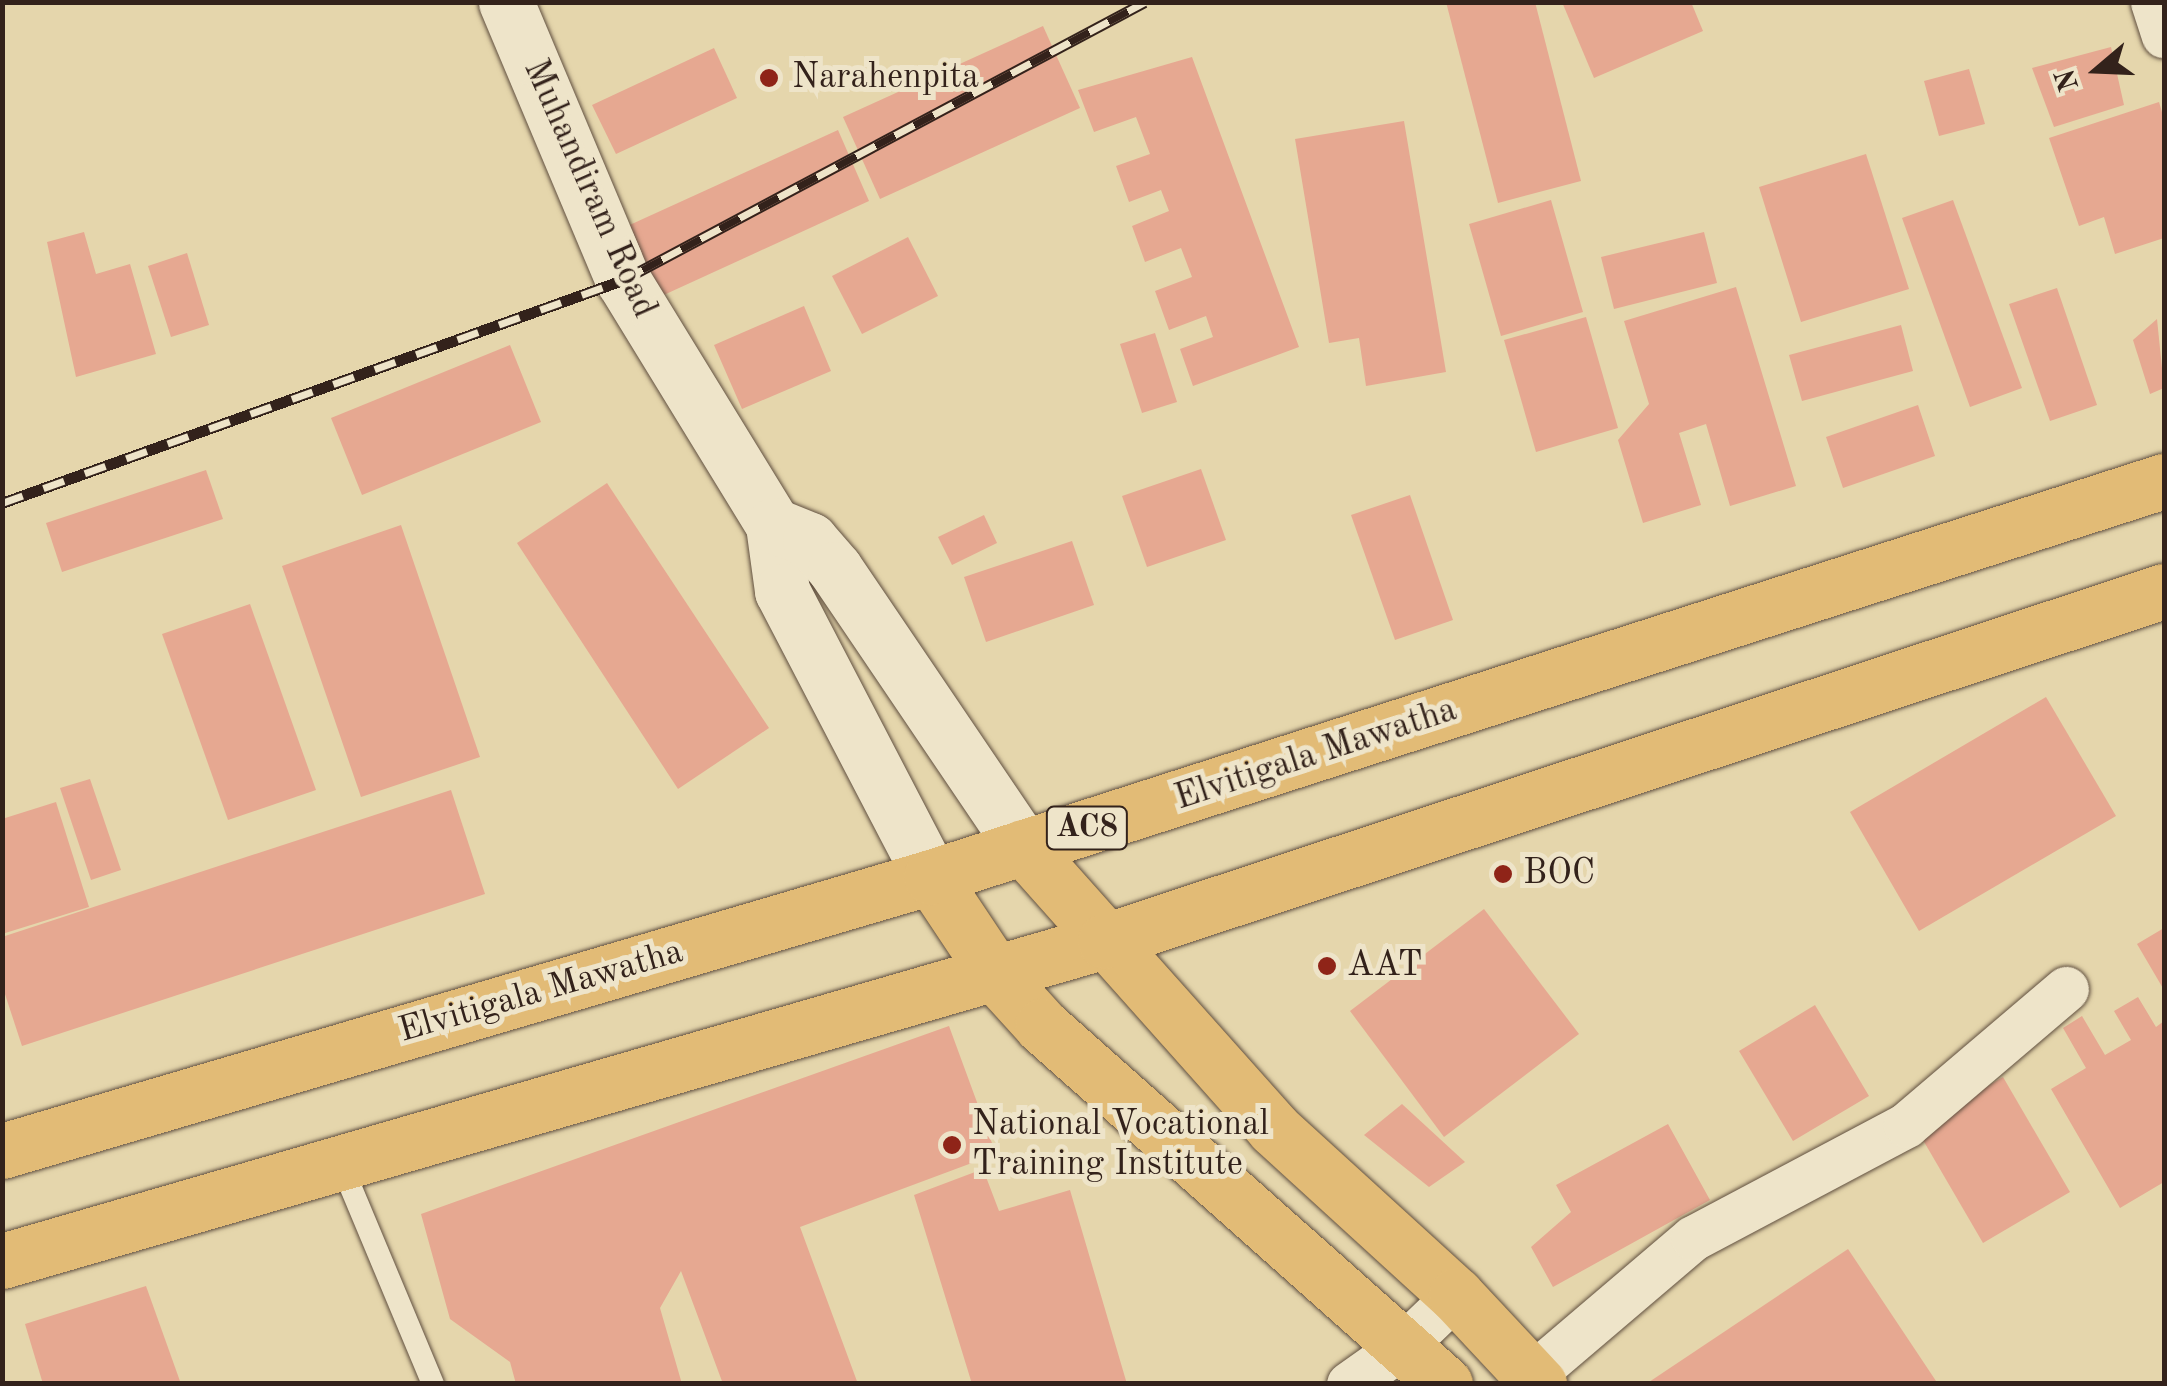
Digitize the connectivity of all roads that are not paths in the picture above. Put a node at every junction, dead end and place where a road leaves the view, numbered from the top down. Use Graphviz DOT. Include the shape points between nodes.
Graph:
graph roads {
  1 [pos="506,2"];
  2 [pos="2154,2"];
  3 [pos="2164,34"];
  4 [pos="2164,480"];
  5 [pos="773,525"];
  6 [pos="2164,591"];
  7 [pos="1023,848"];
  8 [pos="930,876"];
  9 [pos="1104,940"];
  10 [pos="994,973"];
  11 [pos="2066,988"];
  12 [pos="2,1152"];
  13 [pos="341,1164"];
  14 [pos="2,1261"];
  15 [pos="1456,1296"];
  16 [pos="1404,1345"];
  17 [pos="1536,1380"];
  18 [pos="434,1384"];
  19 [pos="1348,1384"];
  20 [pos="1446,1384"];
  1 -- 5 [label="street, Muhandiram Road" via="623,280"];
  2 -- 3 [label="street"];
  4 -- 7 [label="main road, Elvitigala Mawatha / AC8"];
  5 -- 7 [label="street" via="810,540 835,570"];
  5 -- 8 [label="street, Muhandiram Road" via="782,592"];
  6 -- 9 [label="main road"];
  7 -- 8 [label="main road, Elvitigala Mawatha / AC8"];
  7 -- 9 [label="main road"];
  8 -- 10 [label="main road"];
  8 -- 12 [label="main road, Elvitigala Mawatha / AC8"];
  9 -- 10 [label="main road"];
  9 -- 15 [label="main road" via="1274,1129"];
  10 -- 13 [label="main road"];
  10 -- 16 [label="main road" via="1042,1026"];
  11 -- 17 [label="street" via="1906,1126 1694,1238"];
  13 -- 14 [label="main road"];
  13 -- 18 [label="lane"];
  15 -- 16 [label="street"];
  15 -- 17 [label="main road"];
  16 -- 19 [label="street"];
  16 -- 20 [label="main road"];
}
